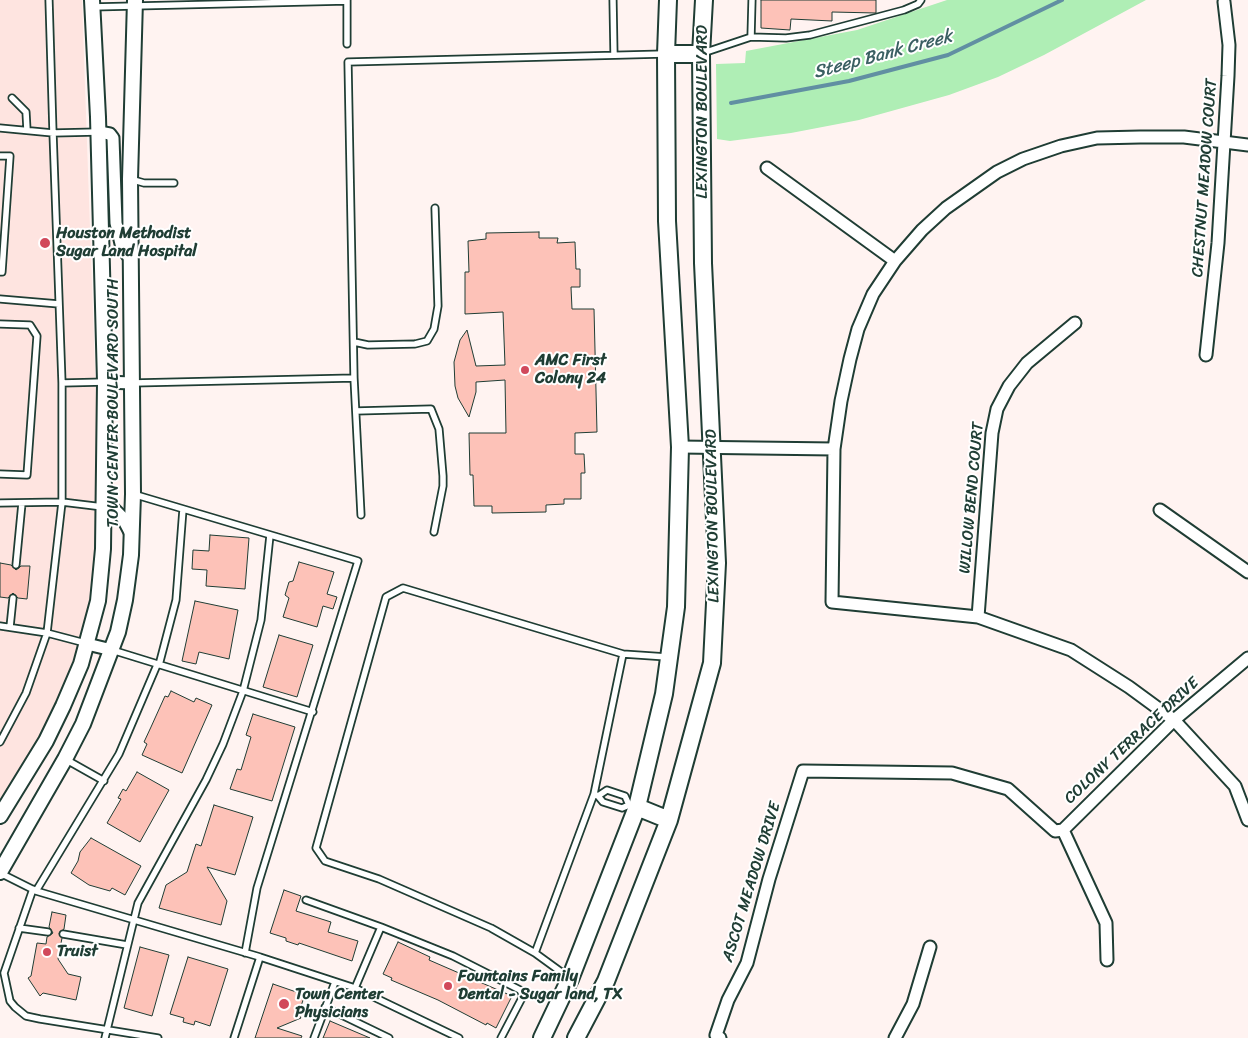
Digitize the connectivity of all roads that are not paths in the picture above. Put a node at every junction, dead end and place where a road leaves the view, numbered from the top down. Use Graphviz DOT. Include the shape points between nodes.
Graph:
graph roads {
  1 [pos="49,0"];
  2 [pos="613,0"];
  3 [pos="668,0"];
  4 [pos="704,0"];
  5 [pos="752,0"];
  6 [pos="921,0"];
  7 [pos="347,1"];
  8 [pos="1224,2"];
  9 [pos="92,3"];
  10 [pos="135,3"];
  11 [pos="751,37"];
  12 [pos="347,44"];
  13 [pos="666,54"];
  14 [pos="701,54"];
  15 [pos="614,55"];
  16 [pos="12,98"];
  17 [pos="0,128"];
  18 [pos="27,130"];
  19 [pos="99,132"];
  20 [pos="53,133"];
  21 [pos="1223,141"];
  22 [pos="1248,145"];
  23 [pos="0,156"];
  24 [pos="767,168"];
  25 [pos="130,179"];
  26 [pos="174,184"];
  27 [pos="435,208"];
  28 [pos="131,260"];
  29 [pos="895,261"];
  30 [pos="0,272"];
  31 [pos="0,299"];
  32 [pos="59,304"];
  33 [pos="1074,323"];
  34 [pos="0,324"];
  35 [pos="354,342"];
  36 [pos="1206,355"];
  37 [pos="354,378"];
  38 [pos="62,382"];
  39 [pos="105,382"];
  40 [pos="132,383"];
  41 [pos="356,411"];
  42 [pos="712,446"];
  43 [pos="680,447"];
  44 [pos="834,449"];
  45 [pos="0,474"];
  46 [pos="133,494"];
  47 [pos="62,502"];
  48 [pos="0,503"];
  49 [pos="22,503"];
  50 [pos="103,507"];
  51 [pos="183,509"];
  52 [pos="1160,510"];
  53 [pos="361,515"];
  54 [pos="434,532"];
  55 [pos="270,535"];
  56 [pos="132,536"];
  57 [pos="16,565"];
  58 [pos="1248,572"];
  59 [pos="13,598"];
  60 [pos="978,617"];
  61 [pos="0,626"];
  62 [pos="10,627"];
  63 [pos="48,633"];
  64 [pos="87,644"];
  65 [pos="112,650"];
  66 [pos="623,654"];
  67 [pos="669,657"];
  68 [pos="1248,658"];
  69 [pos="158,665"];
  70 [pos="243,691"];
  71 [pos="313,712"];
  72 [pos="1174,720"];
  73 [pos="2,735"];
  74 [pos="0,742"];
  75 [pos="66,759"];
  76 [pos="104,781"];
  77 [pos="596,795"];
  78 [pos="633,806"];
  79 [pos="0,816"];
  80 [pos="669,820"];
  81 [pos="1248,820"];
  82 [pos="1062,830"];
  83 [pos="0,873"];
  84 [pos="34,890"];
  85 [pos="306,900"];
  86 [pos="133,920"];
  87 [pos="381,927"];
  88 [pos="19,928"];
  89 [pos="48,932"];
  90 [pos="63,934"];
  91 [pos="127,945"];
  92 [pos="930,947"];
  93 [pos="245,952"];
  94 [pos="535,953"];
  95 [pos="260,957"];
  96 [pos="1107,960"];
  97 [pos="570,979"];
  98 [pos="335,982"];
  99 [pos="355,988"];
  100 [pos="326,1007"];
  101 [pos="107,1029"];
  102 [pos="105,1038"];
  103 [pos="158,1038"];
  104 [pos="234,1038"];
  105 [pos="314,1038"];
  106 [pos="389,1038"];
  107 [pos="458,1038"];
  108 [pos="501,1038"];
  109 [pos="542,1038"];
  110 [pos="576,1038"];
  111 [pos="720,1038"];
  112 [pos="895,1038"];
  1 -- 20 [label="lane"];
  2 -- 15 [label="lane"];
  3 -- 13 [label="main road, LEXINGTON BOULEVARD"];
  4 -- 14 [label="main road, LEXINGTON BOULEVARD"];
  5 -- 11 [label="lane"];
  6 -- 11 [label="lane" via="904,10 810,35"];
  7 -- 10 [label="lane"];
  7 -- 12 [label="lane"];
  8 -- 21 [label="street, CHESTNUT MEADOW COURT" via="1229,45"];
  9 -- 10 [label="lane"];
  9 -- 19 [label="street, TOWN CENTER BOULEVARD SOUTH"];
  10 -- 25 [label="street, TOWN CENTER BOULEVARD SOUTH"];
  11 -- 14 [label="lane"];
  13 -- 14 [label="main road"];
  13 -- 15 [label="lane"];
  13 -- 43 [label="main road, LEXINGTON BOULEVARD" via="667,222"];
  14 -- 42 [label="main road, LEXINGTON BOULEVARD" via="703,263"];
  15 -- 35 [label="lane" via="348,62"];
  16 -- 18 [label="lane" via="26,112"];
  17 -- 18 [label="lane"];
  18 -- 20 [label="lane"];
  19 -- 20 [label="lane"];
  19 -- 28 [label="street" via="113,138 116,223 122,248"];
  19 -- 39 [label="street, TOWN CENTER BOULEVARD SOUTH"];
  20 -- 32 [label="lane"];
  21 -- 22 [label="street"];
  21 -- 29 [label="street" via="1175,137 1097,138 1023,159 997,172 946,208"];
  21 -- 36 [label="street, CHESTNUT MEADOW COURT" via="1218,243"];
  23 -- 30 [label="lane" via="10,156"];
  24 -- 29 [label="street"];
  25 -- 26 [label="lane"];
  25 -- 28 [label="street, TOWN CENTER BOULEVARD SOUTH"];
  27 -- 35 [label="lane" via="438,306 431,335 415,344 368,345"];
  28 -- 40 [label="street, TOWN CENTER BOULEVARD SOUTH"];
  29 -- 44 [label="street" via="873,294 858,329 841,401"];
  31 -- 32 [label="lane"];
  32 -- 38 [label="lane"];
  33 -- 60 [label="street, WILLOW BEND COURT" via="1027,363 1009,386 997,409 992,433"];
  34 -- 45 [label="lane" via="30,325 37,336 27,475"];
  35 -- 37 [label="lane"];
  37 -- 40 [label="lane"];
  37 -- 41 [label="lane"];
  38 -- 39 [label="lane"];
  38 -- 47 [label="lane"];
  39 -- 40 [label="street"];
  39 -- 50 [label="street, TOWN CENTER BOULEVARD SOUTH"];
  40 -- 46 [label="street, TOWN CENTER BOULEVARD SOUTH"];
  41 -- 53 [label="lane"];
  41 -- 54 [label="lane" via="431,409 440,429 443,486"];
  42 -- 43 [label="street"];
  42 -- 44 [label="street"];
  42 -- 80 [label="main road, LEXINGTON BOULEVARD" via="717,563 712,663"];
  43 -- 67 [label="main road, LEXINGTON BOULEVARD" via="676,607"];
  44 -- 60 [label="street" via="832,602"];
  46 -- 51 [label="lane"];
  46 -- 56 [label="street, TOWN CENTER BOULEVARD SOUTH"];
  47 -- 49 [label="lane"];
  47 -- 50 [label="lane"];
  47 -- 63 [label="lane"];
  48 -- 49 [label="lane"];
  49 -- 57 [label="lane"];
  50 -- 56 [label="street, TOWN CENTER BOULEVARD SOUTH" via="113,508 122,517"];
  50 -- 64 [label="street, TOWN CENTER BOULEVARD SOUTH" via="100,584"];
  51 -- 55 [label="lane"];
  51 -- 69 [label="lane" via="176,600"];
  52 -- 58 [label="street"];
  55 -- 70 [label="lane" via="261,620"];
  55 -- 71 [label="lane" via="358,561"];
  56 -- 65 [label="street, TOWN CENTER BOULEVARD SOUTH" via="125,600"];
  59 -- 62 [label="lane"];
  60 -- 72 [label="street" via="1071,650"];
  61 -- 62 [label="lane"];
  62 -- 63 [label="lane"];
  63 -- 64 [label="lane"];
  63 -- 73 [label="lane" via="26,693"];
  64 -- 65 [label="street"];
  64 -- 79 [label="street, TOWN CENTER BOULEVARD SOUTH" via="46,741"];
  65 -- 69 [label="lane"];
  65 -- 75 [label="street, TOWN CENTER BOULEVARD SOUTH"];
  66 -- 67 [label="lane"];
  66 -- 77 [label="lane"];
  66 -- 94 [label="lane" via="402,588 386,597 316,848 325,861 379,879 491,928"];
  67 -- 78 [label="main road, LEXINGTON BOULEVARD" via="664,694"];
  68 -- 72 [label="street, COLONY TERRACE DRIVE"];
  69 -- 70 [label="lane"];
  69 -- 76 [label="lane"];
  70 -- 71 [label="lane"];
  70 -- 86 [label="lane" via="215,762 147,885"];
  71 -- 93 [label="lane" via="257,888"];
  72 -- 81 [label="street" via="1235,786"];
  72 -- 82 [label="street, COLONY TERRACE DRIVE"];
  73 -- 74 [label="lane"];
  75 -- 76 [label="lane"];
  75 -- 83 [label="street, TOWN CENTER BOULEVARD SOUTH"];
  76 -- 84 [label="lane"];
  77 -- 78 [label="lane" via="603,802 622,808"];
  77 -- 78 [label="lane" via="607,790 625,796"];
  77 -- 94 [label="lane"];
  78 -- 80 [label="main road"];
  78 -- 97 [label="main road, LEXINGTON BOULEVARD"];
  80 -- 110 [label="main road, LEXINGTON BOULEVARD" via="606,981"];
  82 -- 96 [label="street" via="1106,923"];
  82 -- 111 [label="street, ASCOT MEADOW DRIVE" via="1055,831 1008,789 952,773 803,770 747,963 728,1000 716,1035"];
  83 -- 84 [label="lane"];
  84 -- 86 [label="lane"];
  84 -- 88 [label="lane"];
  85 -- 87 [label="lane"];
  86 -- 91 [label="lane"];
  86 -- 93 [label="lane"];
  87 -- 99 [label="lane"];
  87 -- 108 [label="lane" via="453,956 520,990 523,996"];
  88 -- 89 [label="lane"];
  88 -- 101 [label="lane" via="4,973 10,1001 15,1007 26,1016"];
  90 -- 91 [label="lane"];
  91 -- 101 [label="lane"];
  92 -- 112 [label="street" via="913,1004"];
  93 -- 95 [label="lane"];
  94 -- 97 [label="lane"];
  95 -- 98 [label="lane"];
  95 -- 104 [label="lane"];
  97 -- 109 [label="main road, LEXINGTON BOULEVARD"];
  98 -- 99 [label="lane"];
  98 -- 100 [label="lane"];
  99 -- 107 [label="lane"];
  100 -- 105 [label="lane"];
  100 -- 106 [label="lane"];
  101 -- 102 [label="lane"];
  101 -- 103 [label="lane"];
}
